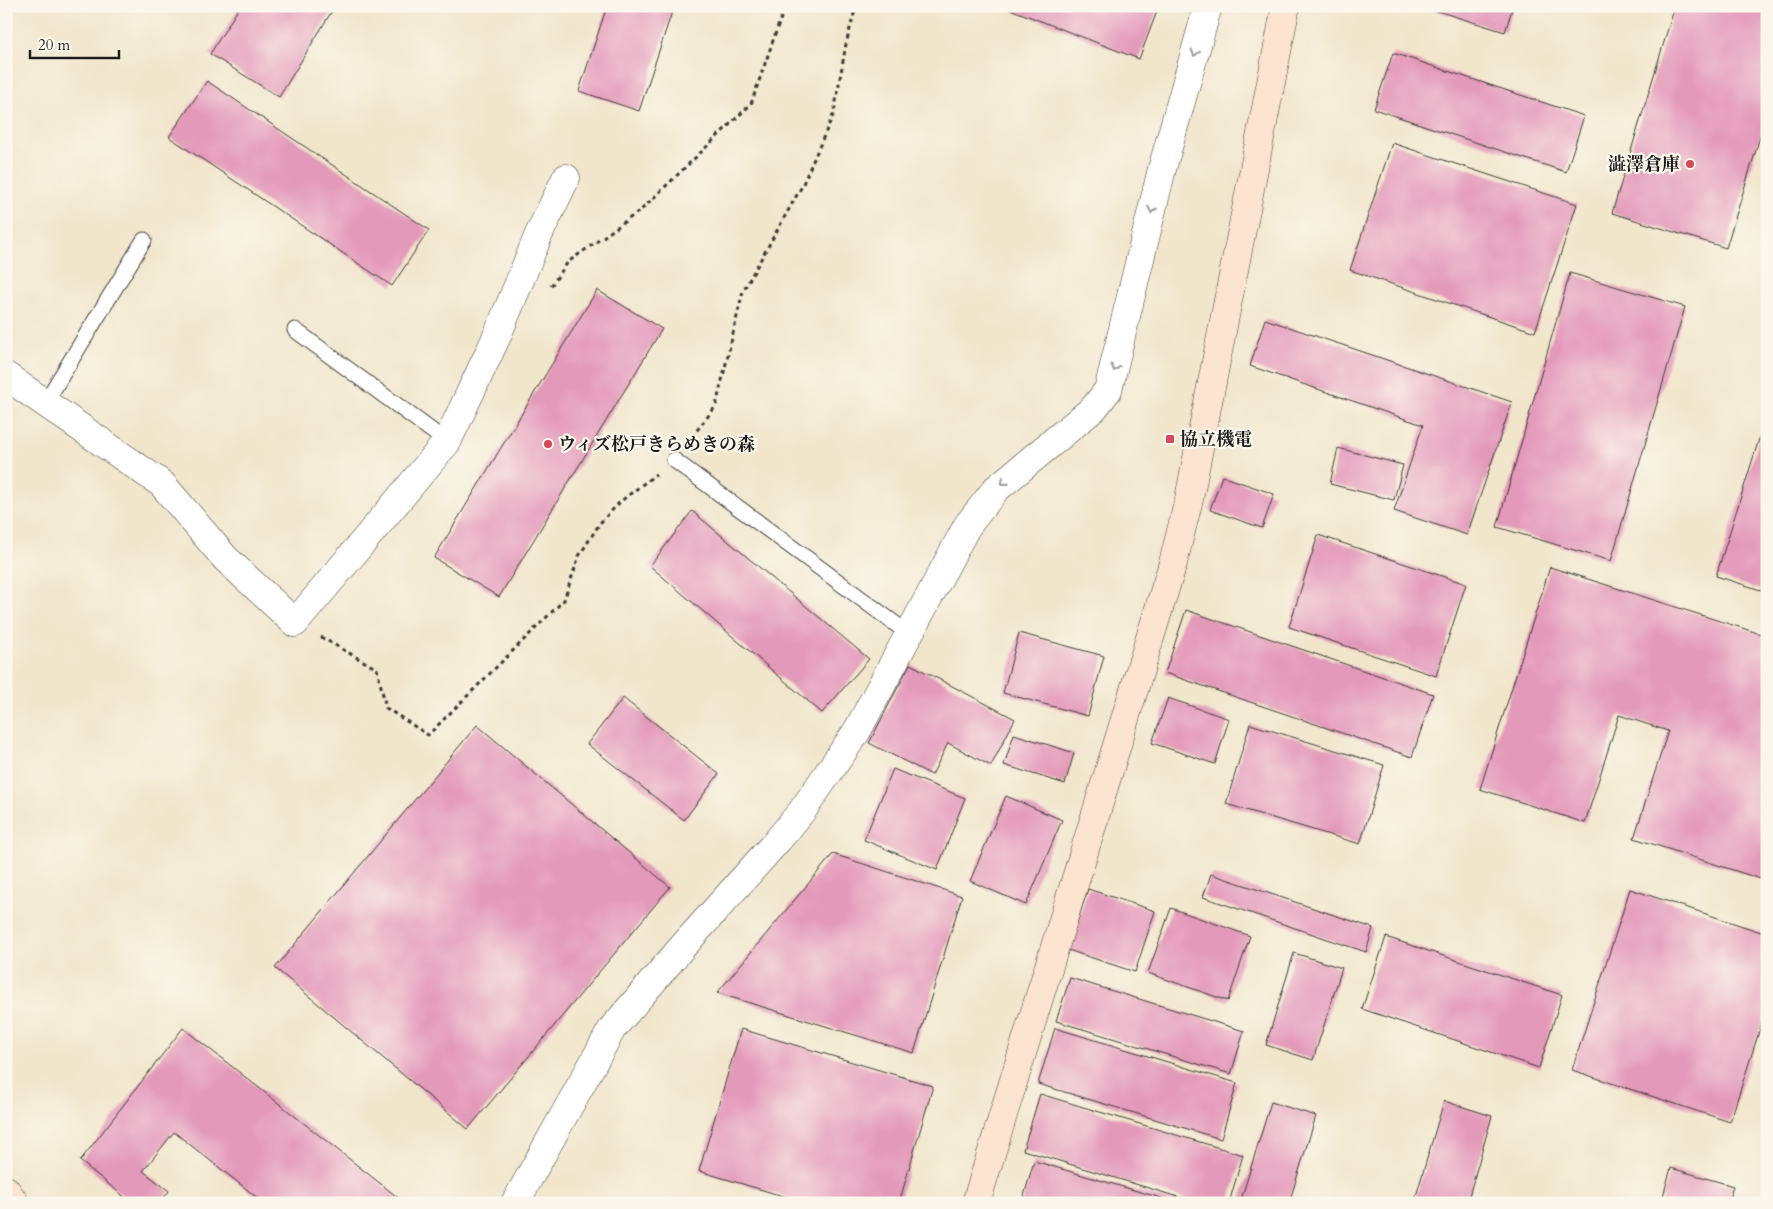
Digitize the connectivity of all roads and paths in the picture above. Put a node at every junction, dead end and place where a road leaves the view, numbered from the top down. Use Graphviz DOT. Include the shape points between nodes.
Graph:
graph roads {
  1 [pos="785,6"];
  2 [pos="856,6"];
  3 [pos="1208,6"];
  4 [pos="1286,6"];
  5 [pos="566,178"];
  6 [pos="144,240"];
  7 [pos="547,292"];
  8 [pos="295,330"];
  9 [pos="6,376"];
  10 [pos="45,403"];
  11 [pos="447,442"];
  12 [pos="674,460"];
  13 [pos="294,623"];
  14 [pos="909,634"];
  15 [pos="6,1190"];
  16 [pos="16,1203"];
  17 [pos="515,1203"];
  18 [pos="976,1203"];
  1 -- 7 [label="path" via="751,104 641,210 568,262"];
  2 -- 12 [label="path" via="834,113 802,186 744,291 716,406"];
  3 -- 14 [label="street, one-way" via="1162,169 1108,390 1094,408 996,489 967,526"];
  4 -- 18 [label="street" via="1189,498 1173,563"];
  5 -- 11 [label="street" via="491,351"];
  6 -- 10 [label="lane"];
  8 -- 11 [label="lane"];
  9 -- 10 [label="street"];
  10 -- 13 [label="street" via="162,484 225,558"];
  11 -- 13 [label="street"];
  12 -- 13 [label="path" via="621,501 600,523 579,556 564,600 428,735 386,708 377,669"];
  12 -- 14 [label="lane"];
  14 -- 17 [label="street" via="857,731 802,811 612,1029"];
  15 -- 16 [label="street"];
}
